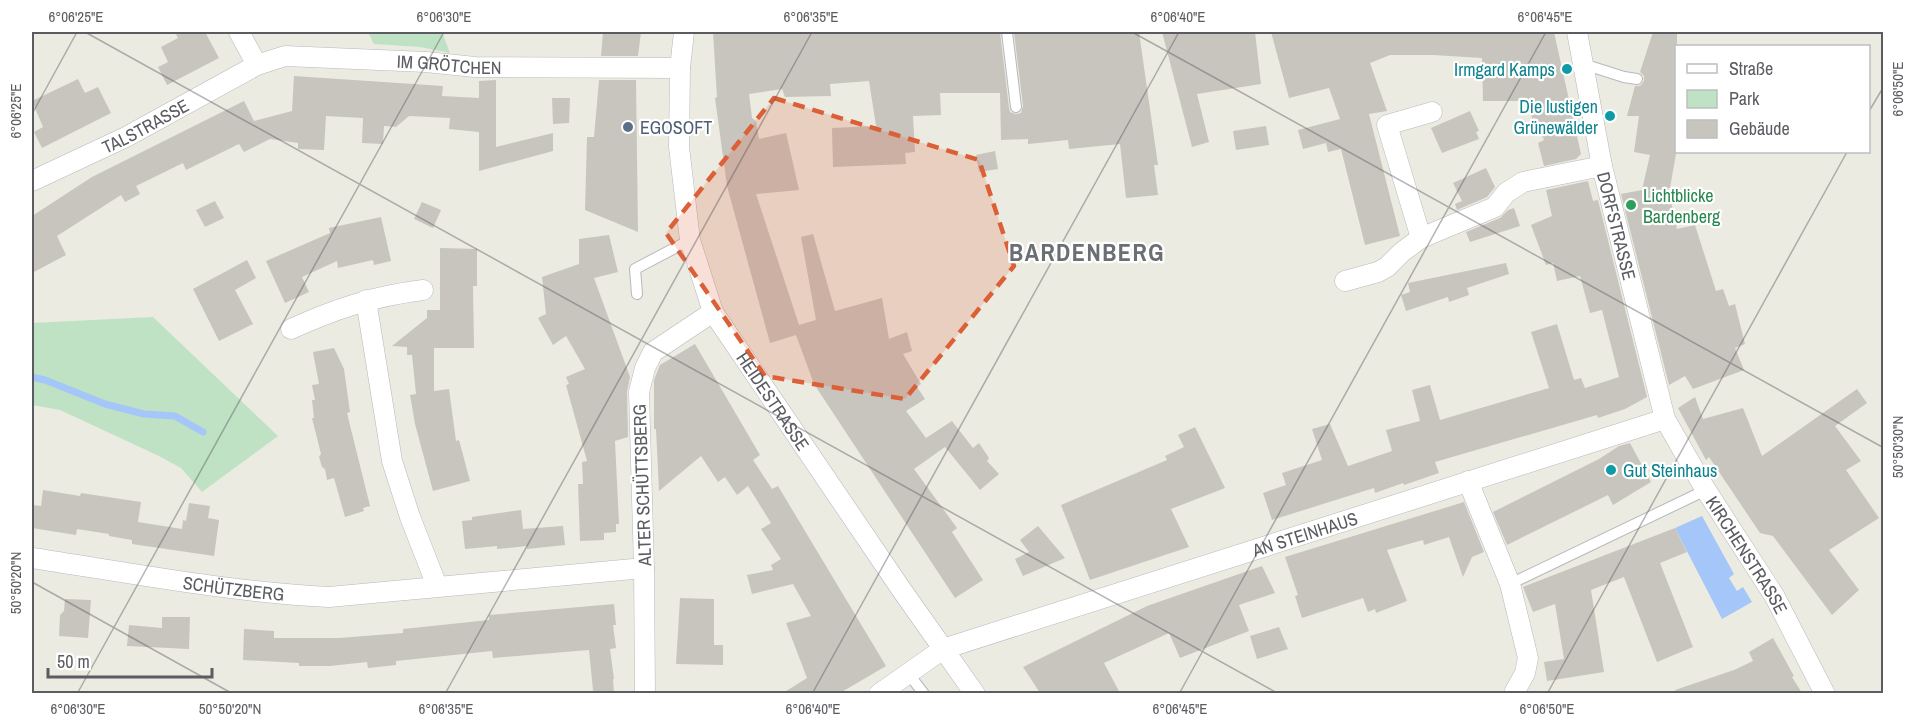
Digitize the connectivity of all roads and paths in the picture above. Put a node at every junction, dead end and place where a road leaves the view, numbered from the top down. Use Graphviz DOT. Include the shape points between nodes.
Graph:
graph roads {
  1 [pos="239,32"];
  2 [pos="684,32"];
  3 [pos="1007,32"];
  4 [pos="1577,32"];
  5 [pos="1583,64"];
  6 [pos="257,65"];
  7 [pos="680,68"];
  8 [pos="1637,79"];
  9 [pos="1016,107"];
  10 [pos="1432,112"];
  11 [pos="1602,166"];
  12 [pos="32,181"];
  13 [pos="1420,238"];
  14 [pos="690,240"];
  15 [pos="1345,281"];
  16 [pos="423,290"];
  17 [pos="637,294"];
  18 [pos="366,300"];
  19 [pos="713,312"];
  20 [pos="291,329"];
  21 [pos="1665,419"];
  22 [pos="1468,481"];
  23 [pos="1706,490"];
  24 [pos="32,558"];
  25 [pos="644,568"];
  26 [pos="1510,584"];
  27 [pos="437,586"];
  28 [pos="943,649"];
  29 [pos="908,673"];
  30 [pos="1515,691"];
  31 [pos="645,693"];
  32 [pos="879,693"];
  33 [pos="924,693"];
  34 [pos="975,693"];
  35 [pos="1825,693"];
  1 -- 6 [label="street"];
  2 -- 7 [label="street, HEIDESTRASSE"];
  3 -- 9 [label="lane"];
  4 -- 5 [label="street, DORFSTRASSE"];
  5 -- 8 [label="lane"];
  5 -- 11 [label="street, DORFSTRASSE"];
  6 -- 7 [label="street, IM GRÖTCHEN" via="285,56 475,67"];
  6 -- 12 [label="street, TALSTRASSE" via="126,138"];
  7 -- 14 [label="street, HEIDESTRASSE" via="679,147"];
  10 -- 13 [label="street" via="1386,125"];
  11 -- 13 [label="street" via="1523,182 1506,193 1495,207"];
  11 -- 21 [label="street, DORFSTRASSE"];
  13 -- 15 [label="street" via="1387,267"];
  14 -- 17 [label="lane" via="635,269"];
  14 -- 19 [label="street, HEIDESTRASSE"];
  16 -- 18 [label="street"];
  18 -- 20 [label="street"];
  18 -- 27 [label="street" via="392,461"];
  19 -- 25 [label="street, ALTER SCHÜTTSBERG" via="653,352 645,368 639,392"];
  19 -- 28 [label="street, HEIDESTRASSE"];
  21 -- 22 [label="street, AN STEINHAUS"];
  21 -- 23 [label="street, KIRCHENSTRASSE"];
  22 -- 26 [label="street"];
  22 -- 28 [label="street, AN STEINHAUS"];
  23 -- 26 [label="lane"];
  23 -- 35 [label="street, KIRCHENSTRASSE" via="1775,597"];
  24 -- 27 [label="street, SCHÜTZBERG" via="288,595 329,597"];
  25 -- 27 [label="street, SCHÜTZBERG"];
  25 -- 31 [label="street, ALTER SCHÜTTSBERG"];
  26 -- 30 [label="street" via="1528,658"];
  28 -- 29 [label="street, AN STEINHAUS"];
  28 -- 34 [label="street, HEIDESTRASSE"];
  29 -- 32 [label="street, AN STEINHAUS"];
  29 -- 33 [label="lane"];
}
